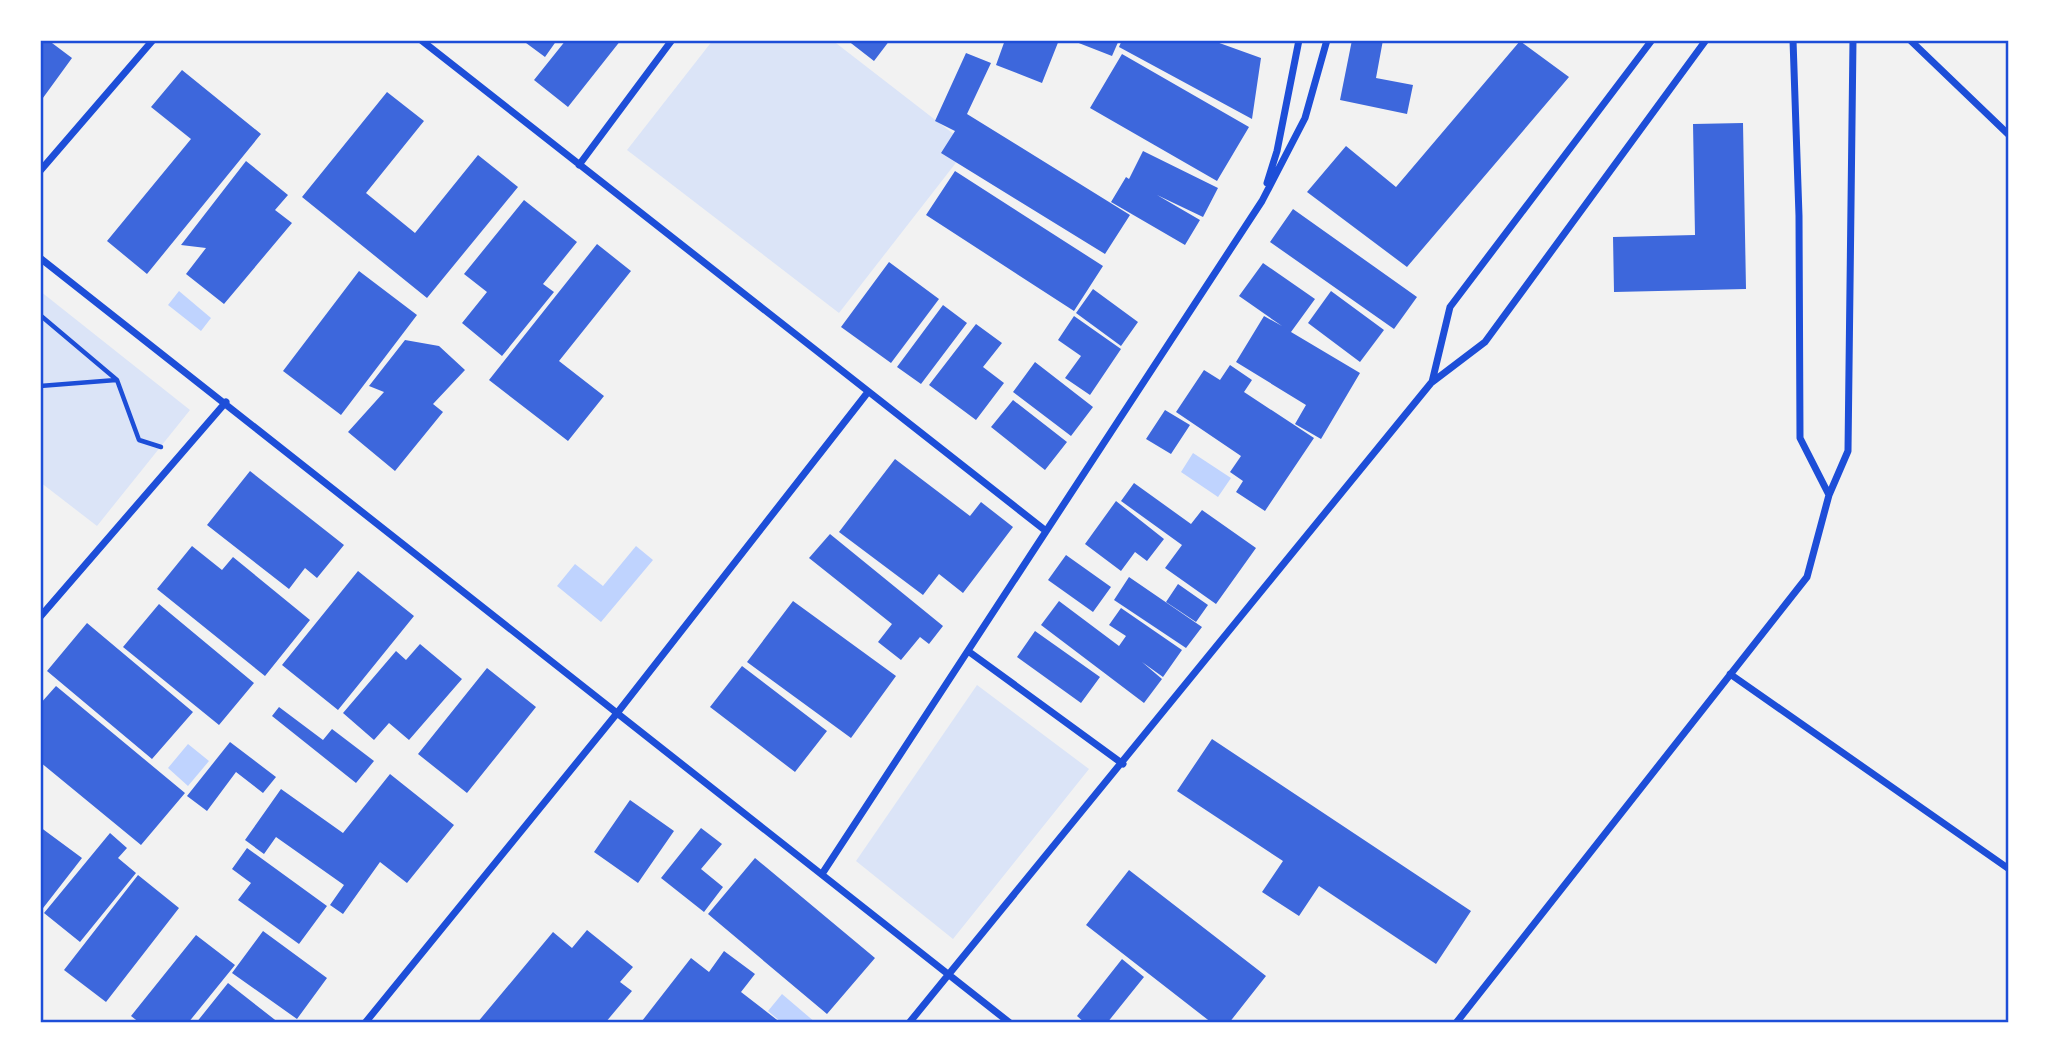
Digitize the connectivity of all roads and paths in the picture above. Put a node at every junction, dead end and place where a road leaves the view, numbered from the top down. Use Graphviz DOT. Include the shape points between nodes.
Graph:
graph roads {
  1 [pos="153,40"];
  2 [pos="421,40"];
  3 [pos="672,40"];
  4 [pos="1299,40"];
  5 [pos="1327,40"];
  6 [pos="1651,40"];
  7 [pos="1706,40"];
  8 [pos="1793,40"];
  9 [pos="1853,40"];
  10 [pos="1910,40"];
  11 [pos="2009,135"];
  12 [pos="579,165"];
  13 [pos="40,171"];
  14 [pos="1262,201"];
  15 [pos="40,258"];
  16 [pos="40,315"];
  17 [pos="117,380"];
  18 [pos="1431,383"];
  19 [pos="40,386"];
  20 [pos="868,392"];
  21 [pos="226,402"];
  22 [pos="182,453"];
  23 [pos="1829,495"];
  24 [pos="1046,531"];
  25 [pos="40,617"];
  26 [pos="968,651"];
  27 [pos="1730,674"];
  28 [pos="618,712"];
  29 [pos="1123,764"];
  30 [pos="2009,869"];
  31 [pos="822,874"];
  32 [pos="949,974"];
  33 [pos="365,1023"];
  34 [pos="909,1023"];
  35 [pos="1010,1023"];
  36 [pos="1456,1023"];
  1 -- 13 [label="street"];
  2 -- 12 [label="street"];
  3 -- 12 [label="street"];
  4 -- 14 [label="street"];
  5 -- 14 [label="street" via="1305,118"];
  6 -- 18 [label="street" via="1450,307"];
  7 -- 18 [label="street" via="1485,342"];
  8 -- 23 [label="street" via="1800,438"];
  9 -- 23 [label="street" via="1848,451"];
  10 -- 11 [label="street"];
  12 -- 20 [label="street"];
  14 -- 24 [label="street"];
  15 -- 21 [label="street"];
  16 -- 17 [label="path"];
  17 -- 19 [label="path"];
  17 -- 22 [label="path" via="139,440"];
  18 -- 29 [label="street"];
  20 -- 24 [label="street"];
  20 -- 28 [label="street"];
  21 -- 22 [label="street"];
  21 -- 28 [label="street"];
  22 -- 25 [label="street"];
  23 -- 27 [label="street" via="1807,577"];
  24 -- 26 [label="street"];
  26 -- 29 [label="street"];
  26 -- 31 [label="street"];
  27 -- 30 [label="street"];
  27 -- 36 [label="street"];
  28 -- 31 [label="street"];
  28 -- 33 [label="street"];
  29 -- 32 [label="street"];
  31 -- 32 [label="street"];
  32 -- 34 [label="street"];
  32 -- 35 [label="street"];
}
